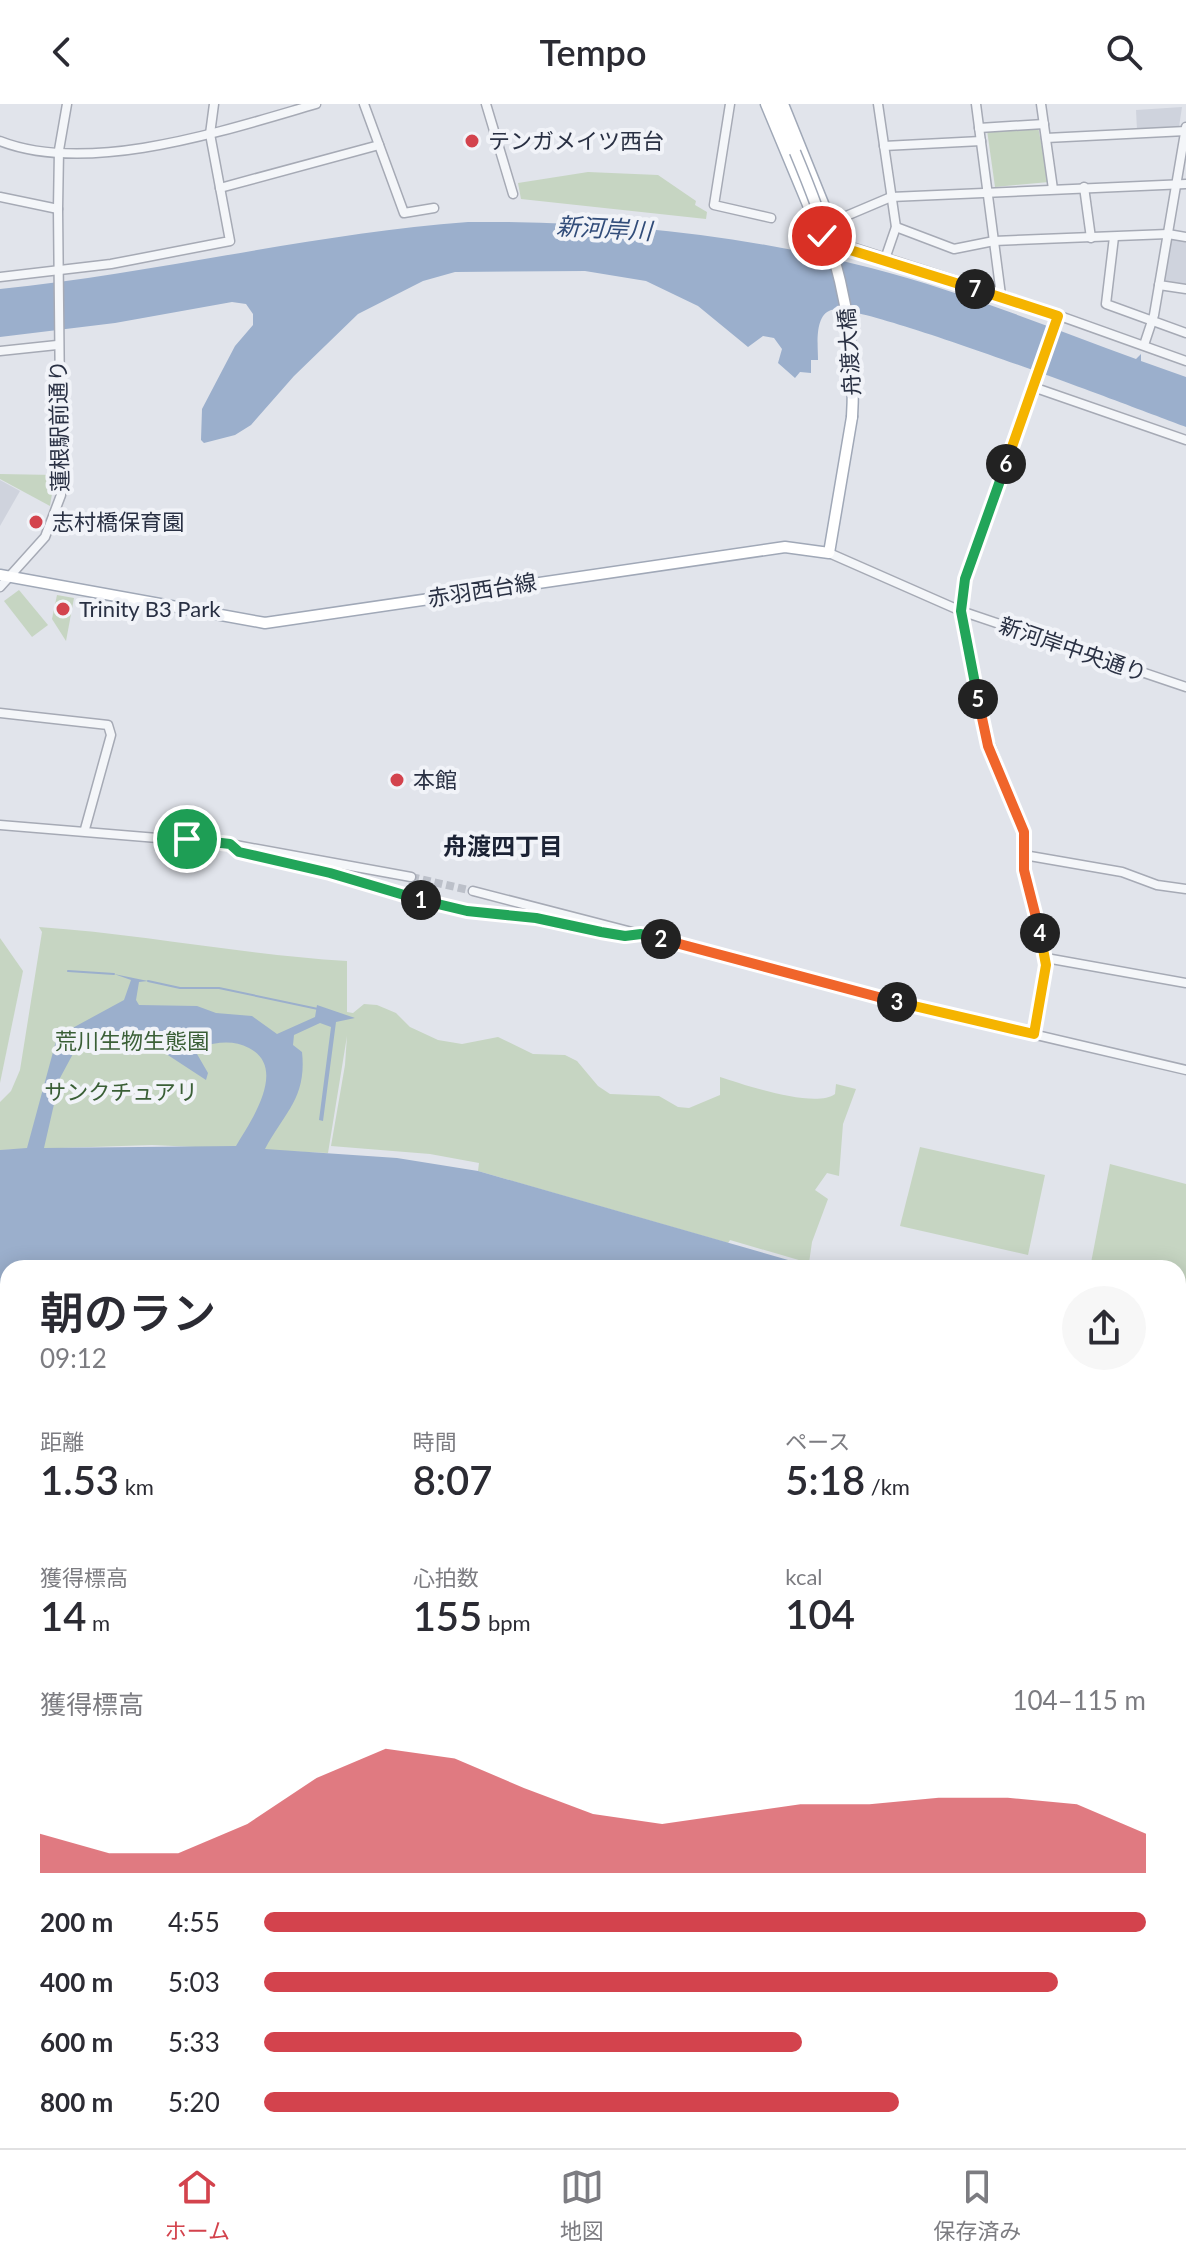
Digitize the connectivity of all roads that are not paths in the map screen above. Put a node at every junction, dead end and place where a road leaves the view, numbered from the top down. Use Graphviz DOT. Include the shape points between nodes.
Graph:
graph roads {
  1 [pos="67,104"];
  2 [pos="214,104"];
  3 [pos="316,104"];
  4 [pos="364,104"];
  5 [pos="486,104"];
  6 [pos="730,104"];
  7 [pos="766,104"];
  8 [pos="774,104"];
  9 [pos="783,104"];
  10 [pos="878,104"];
  11 [pos="976,104"];
  12 [pos="1041,104"];
  13 [pos="1044,124"];
  14 [pos="979,128"];
  15 [pos="1186,129"];
  16 [pos="210,134"];
  17 [pos="1046,138"];
  18 [pos="0,141"];
  19 [pos="981,141"];
  20 [pos="379,145"];
  21 [pos="884,146"];
  22 [pos="59,155"];
  23 [pos="1181,183"];
  24 [pos="1084,187"];
  25 [pos="220,188"];
  26 [pos="1053,189"];
  27 [pos="988,192"];
  28 [pos="513,194"];
  29 [pos="0,197"];
  30 [pos="891,197"];
  31 [pos="434,208"];
  32 [pos="58,209"];
  33 [pos="771,218"];
  34 [pos="832,222"];
  35 [pos="896,227"];
  36 [pos="1168,234"];
  37 [pos="1114,237"];
  38 [pos="1186,237"];
  39 [pos="1091,238"];
  40 [pos="994,241"];
  41 [pos="839,243"];
  42 [pos="885,259"];
  43 [pos="58,274"];
  44 [pos="0,277"];
  45 [pos="1159,285"];
  46 [pos="1186,289"];
  47 [pos="1001,295"];
  48 [pos="1058,316"];
  49 [pos="1153,321"];
  50 [pos="1186,333"];
  51 [pos="57,343"];
  52 [pos="1144,345"];
  53 [pos="0,351"];
  54 [pos="1186,361"];
  55 [pos="1033,385"];
  56 [pos="1186,440"];
  57 [pos="829,553"];
  58 [pos="5,575"];
  59 [pos="0,587"];
  60 [pos="961,611"];
  61 [pos="1186,687"];
  62 [pos="0,713"];
  63 [pos="0,825"];
  64 [pos="85,829"];
  65 [pos="230,844"];
  66 [pos="1024,855"];
  67 [pos="411,877"];
  68 [pos="1186,889"];
  69 [pos="473,891"];
  70 [pos="641,934"];
  71 [pos="1046,958"];
  72 [pos="1186,983"];
  73 [pos="1034,1034"];
  74 [pos="1186,1070"];
  1 -- 22 [label="street"];
  2 -- 16 [label="street"];
  3 -- 16 [label="street"];
  4 -- 20 [label="street"];
  5 -- 28 [label="street"];
  6 -- 33 [label="street" via="714,205"];
  7 -- 41 [label="main road" via="821,236"];
  8 -- 57 [label="main road, 舟渡大橋, bridge" via="833,248 851,330 852,417"];
  9 -- 34 [label="main road"];
  10 -- 21 [label="street"];
  11 -- 14 [label="street"];
  12 -- 13 [label="street"];
  13 -- 14 [label="street"];
  13 -- 17 [label="street"];
  14 -- 19 [label="street"];
  15 -- 17 [label="street"];
  15 -- 23 [label="street"];
  16 -- 22 [label="street"];
  16 -- 25 [label="street"];
  17 -- 26 [label="street"];
  18 -- 22 [label="street"];
  19 -- 21 [label="street"];
  19 -- 27 [label="street"];
  20 -- 25 [label="street"];
  20 -- 31 [label="street" via="404,213"];
  21 -- 30 [label="street"];
  22 -- 32 [label="street"];
  23 -- 24 [label="street"];
  23 -- 36 [label="street"];
  24 -- 26 [label="street"];
  24 -- 39 [label="street"];
  25 -- 43 [label="street" via="230,241"];
  26 -- 27 [label="street"];
  27 -- 30 [label="street"];
  27 -- 40 [label="street"];
  29 -- 32 [label="street"];
  30 -- 34 [label="street"];
  30 -- 35 [label="street"];
  32 -- 43 [label="street"];
  34 -- 41 [label="main road"];
  35 -- 40 [label="street" via="954,249"];
  35 -- 42 [label="street"];
  36 -- 37 [label="street"];
  36 -- 38 [label="street"];
  36 -- 45 [label="street"];
  37 -- 39 [label="street"];
  37 -- 49 [label="street" via="1106,304"];
  39 -- 40 [label="street"];
  40 -- 47 [label="street"];
  41 -- 42 [label="street"];
  42 -- 47 [label="street"];
  43 -- 44 [label="street"];
  43 -- 51 [label="street, 蓮根駅前通り"];
  45 -- 46 [label="street"];
  45 -- 49 [label="street"];
  47 -- 48 [label="street"];
  48 -- 52 [label="street"];
  48 -- 55 [label="street"];
  49 -- 50 [label="street"];
  49 -- 52 [label="street"];
  51 -- 53 [label="street"];
  51 -- 58 [label="street, 蓮根駅前通り" via="60,503 45,537"];
  52 -- 54 [label="street"];
  55 -- 56 [label="street"];
  55 -- 60 [label="street" via="965,579"];
  57 -- 58 [label="main road, 赤羽西台線" via="785,547 265,623"];
  57 -- 60 [label="street, 新河岸中央通り"];
  58 -- 59 [label="street, 蓮根駅前通り"];
  60 -- 61 [label="street, 新河岸中央通り"];
  60 -- 66 [label="street" via="983,722 995,766 1024,832"];
  62 -- 64 [label="street" via="108,725 111,735"];
  63 -- 64 [label="street"];
  64 -- 65 [label="street"];
  65 -- 67 [label="street"];
  65 -- 70 [label="street" via="239,852 467,911 625,936"];
  66 -- 68 [label="street"];
  66 -- 71 [label="street"];
  69 -- 70 [label="street"];
  70 -- 73 [label="street"];
  71 -- 72 [label="street"];
  71 -- 73 [label="street"];
  73 -- 74 [label="street"];
}
